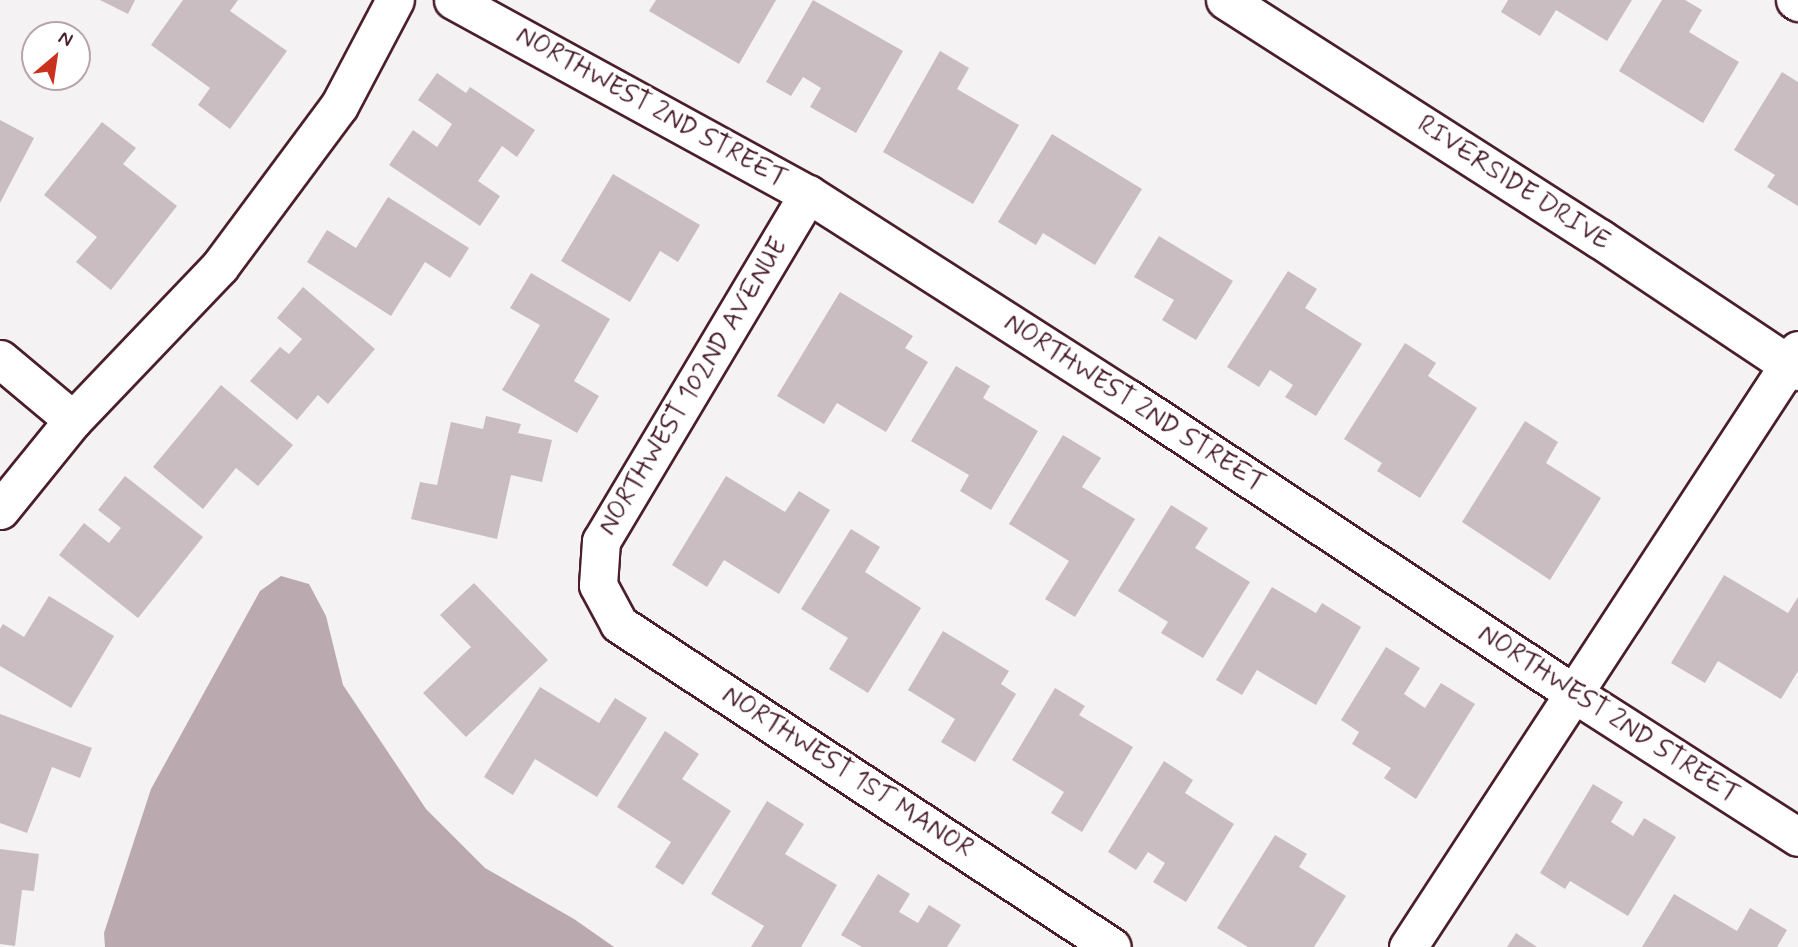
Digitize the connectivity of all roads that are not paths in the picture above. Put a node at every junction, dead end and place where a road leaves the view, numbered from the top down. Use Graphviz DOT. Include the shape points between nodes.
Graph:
graph roads {
  1 [pos="395,0"];
  2 [pos="453,0"];
  3 [pos="1226,0"];
  4 [pos="808,194"];
  5 [pos="0,359"];
  6 [pos="1795,362"];
  7 [pos="73,420"];
  8 [pos="0,510"];
  9 [pos="598,585"];
  10 [pos="1573,693"];
  11 [pos="1798,837"];
  12 [pos="1112,947"];
  13 [pos="1408,947"];
  1 -- 7 [label="street" via="338,106 220,266"];
  2 -- 4 [label="street, NORTHWEST 2ND STREET"];
  3 -- 6 [label="street, RIVERSIDE DRIVE"];
  4 -- 9 [label="street, NORTHWEST 102ND AVENUE" via="601,541"];
  4 -- 10 [label="street, NORTHWEST 2ND STREET" via="1129,399"];
  5 -- 7 [label="street"];
  6 -- 10 [label="street"];
  7 -- 8 [label="street"];
  9 -- 12 [label="street, NORTHWEST 1ST MANOR" via="619,624"];
  10 -- 11 [label="street, NORTHWEST 2ND STREET"];
  10 -- 13 [label="street"];
}
